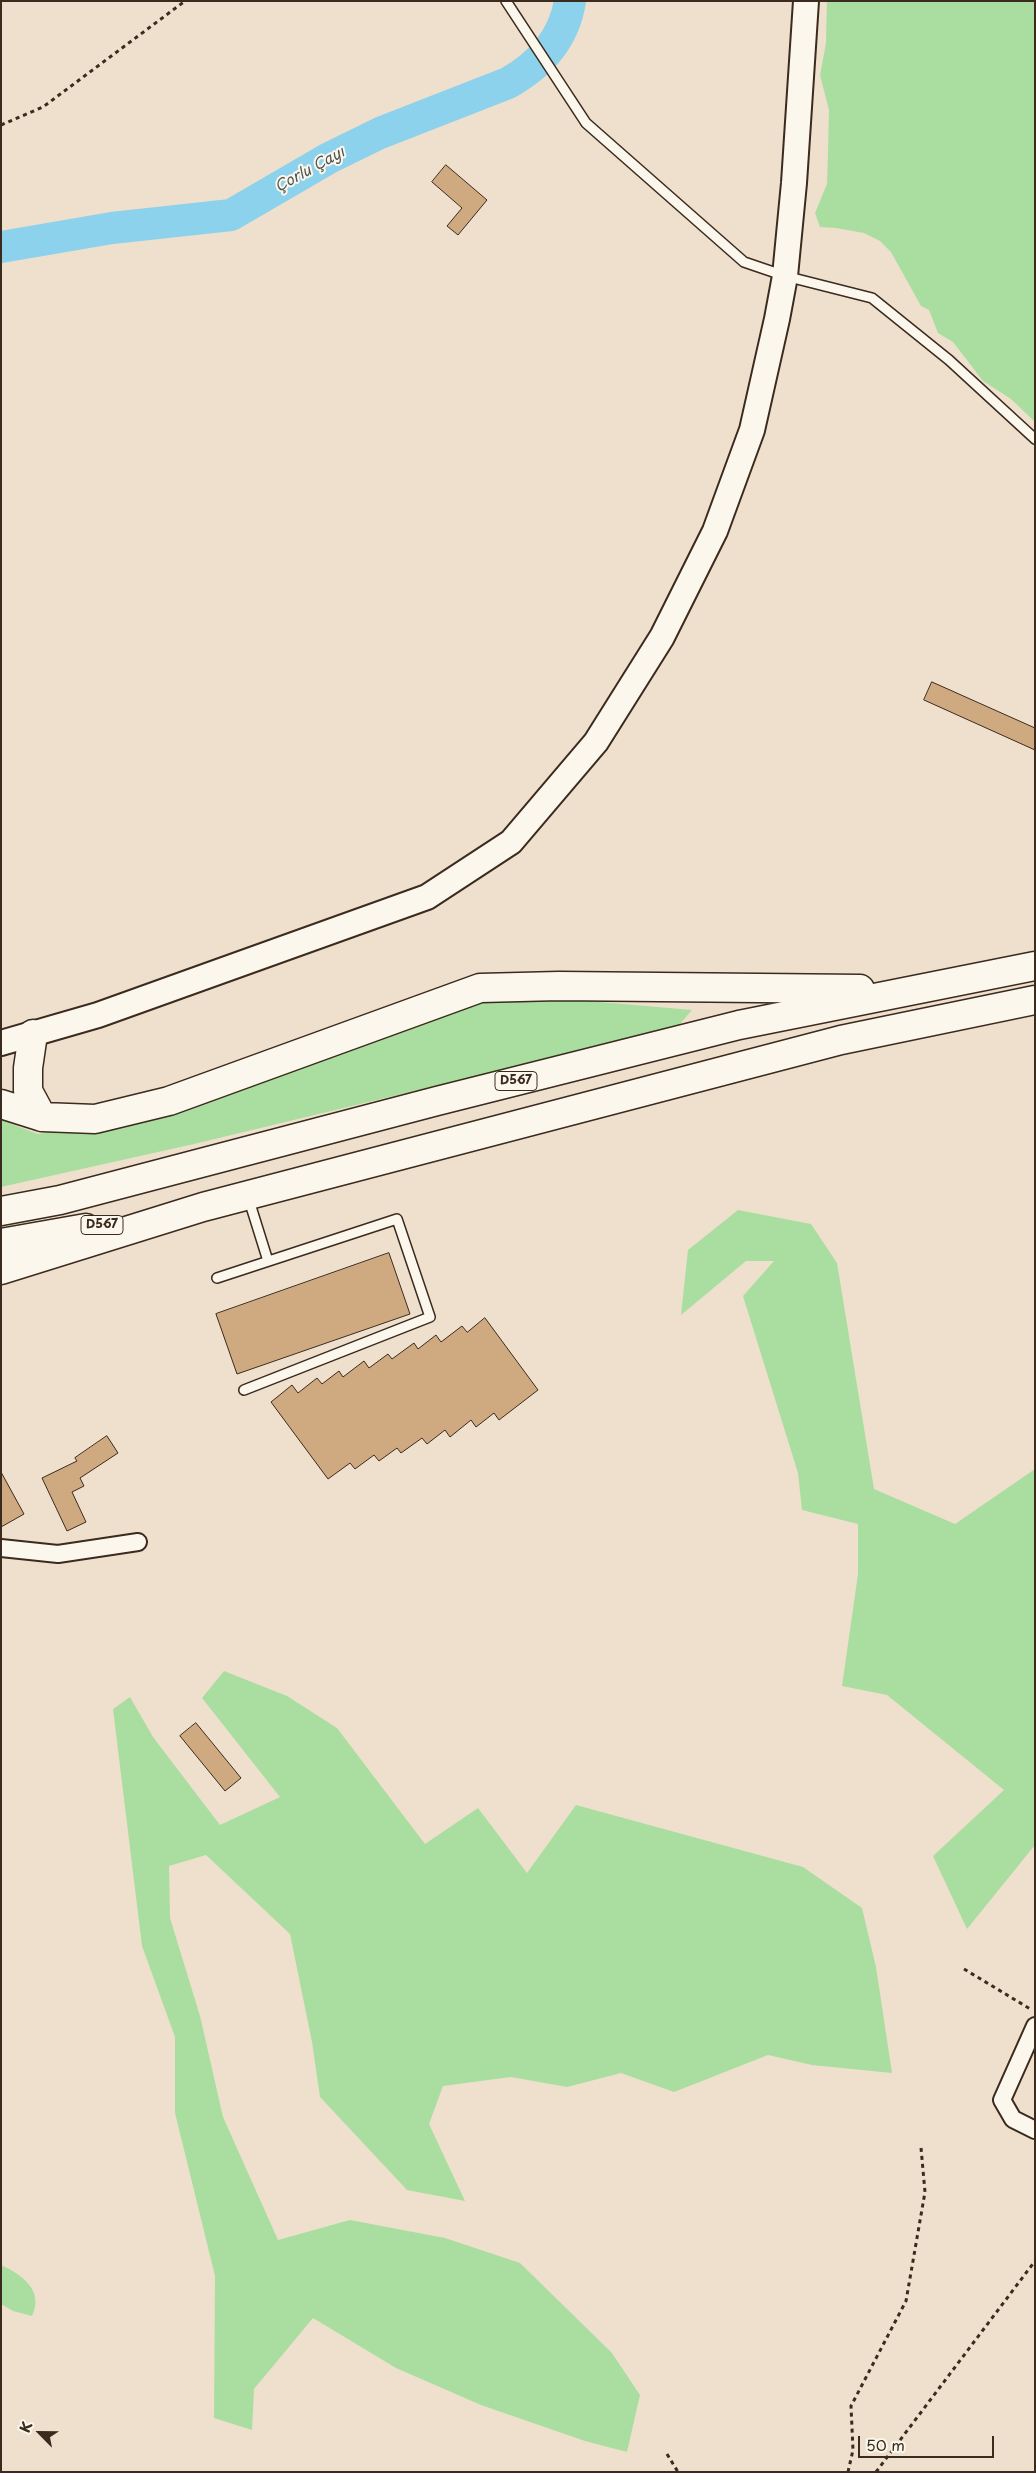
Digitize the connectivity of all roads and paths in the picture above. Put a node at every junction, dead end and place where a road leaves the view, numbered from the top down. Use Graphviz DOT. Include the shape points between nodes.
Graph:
graph roads {
  1 [pos="185,1"];
  2 [pos="506,1"];
  3 [pos="806,1"];
  4 [pos="1,125"];
  5 [pos="784,276"];
  6 [pos="1035,439"];
  7 [pos="1035,962"];
  8 [pos="1035,966"];
  9 [pos="1035,1000"];
  10 [pos="33,1034"];
  11 [pos="1,1043"];
  12 [pos="1,1104"];
  13 [pos="42,1117"];
  14 [pos="248,1195"];
  15 [pos="203,1207"];
  16 [pos="1,1211"];
  17 [pos="1,1243"];
  18 [pos="268,1261"];
  19 [pos="1,1270"];
  20 [pos="217,1278"];
  21 [pos="244,1390"];
  22 [pos="138,1542"];
  23 [pos="1,1548"];
  24 [pos="964,1969"];
  25 [pos="1035,2012"];
  26 [pos="1035,2026"];
  27 [pos="1035,2130"];
  28 [pos="921,2148"];
  29 [pos="1035,2261"];
  30 [pos="667,2454"];
  31 [pos="678,2472"];
  32 [pos="848,2472"];
  33 [pos="876,2472"];
  1 -- 4 [label="path" via="44,107"];
  2 -- 5 [label="lane" via="586,123 744,262"];
  3 -- 5 [label="street" via="794,183"];
  5 -- 6 [label="lane" via="872,298 949,360"];
  5 -- 10 [label="street" via="752,430 716,531 662,637 596,742 511,842 427,897 98,1015"];
  7 -- 13 [label="highway" via="878,989 480,988 169,1101 95,1119"];
  8 -- 16 [label="highway, D567" via="739,1025 437,1100 60,1200"];
  9 -- 14 [label="highway, D567" via="841,1040"];
  10 -- 11 [label="street"];
  10 -- 13 [label="highway" via="28,1091"];
  12 -- 13 [label="highway"];
  14 -- 15 [label="highway, D567"];
  14 -- 18 [label="lane"];
  15 -- 17 [label="highway, D567"];
  15 -- 19 [label="highway"];
  18 -- 20 [label="lane"];
  18 -- 21 [label="lane" via="396,1219 430,1317"];
  22 -- 23 [label="street" via="58,1554"];
  24 -- 25 [label="path"];
  26 -- 27 [label="street" via="1002,2100 1013,2119"];
  28 -- 32 [label="path" via="925,2192 906,2301 851,2406 853,2450"];
  29 -- 33 [label="path"];
  30 -- 31 [label="path"];
}
